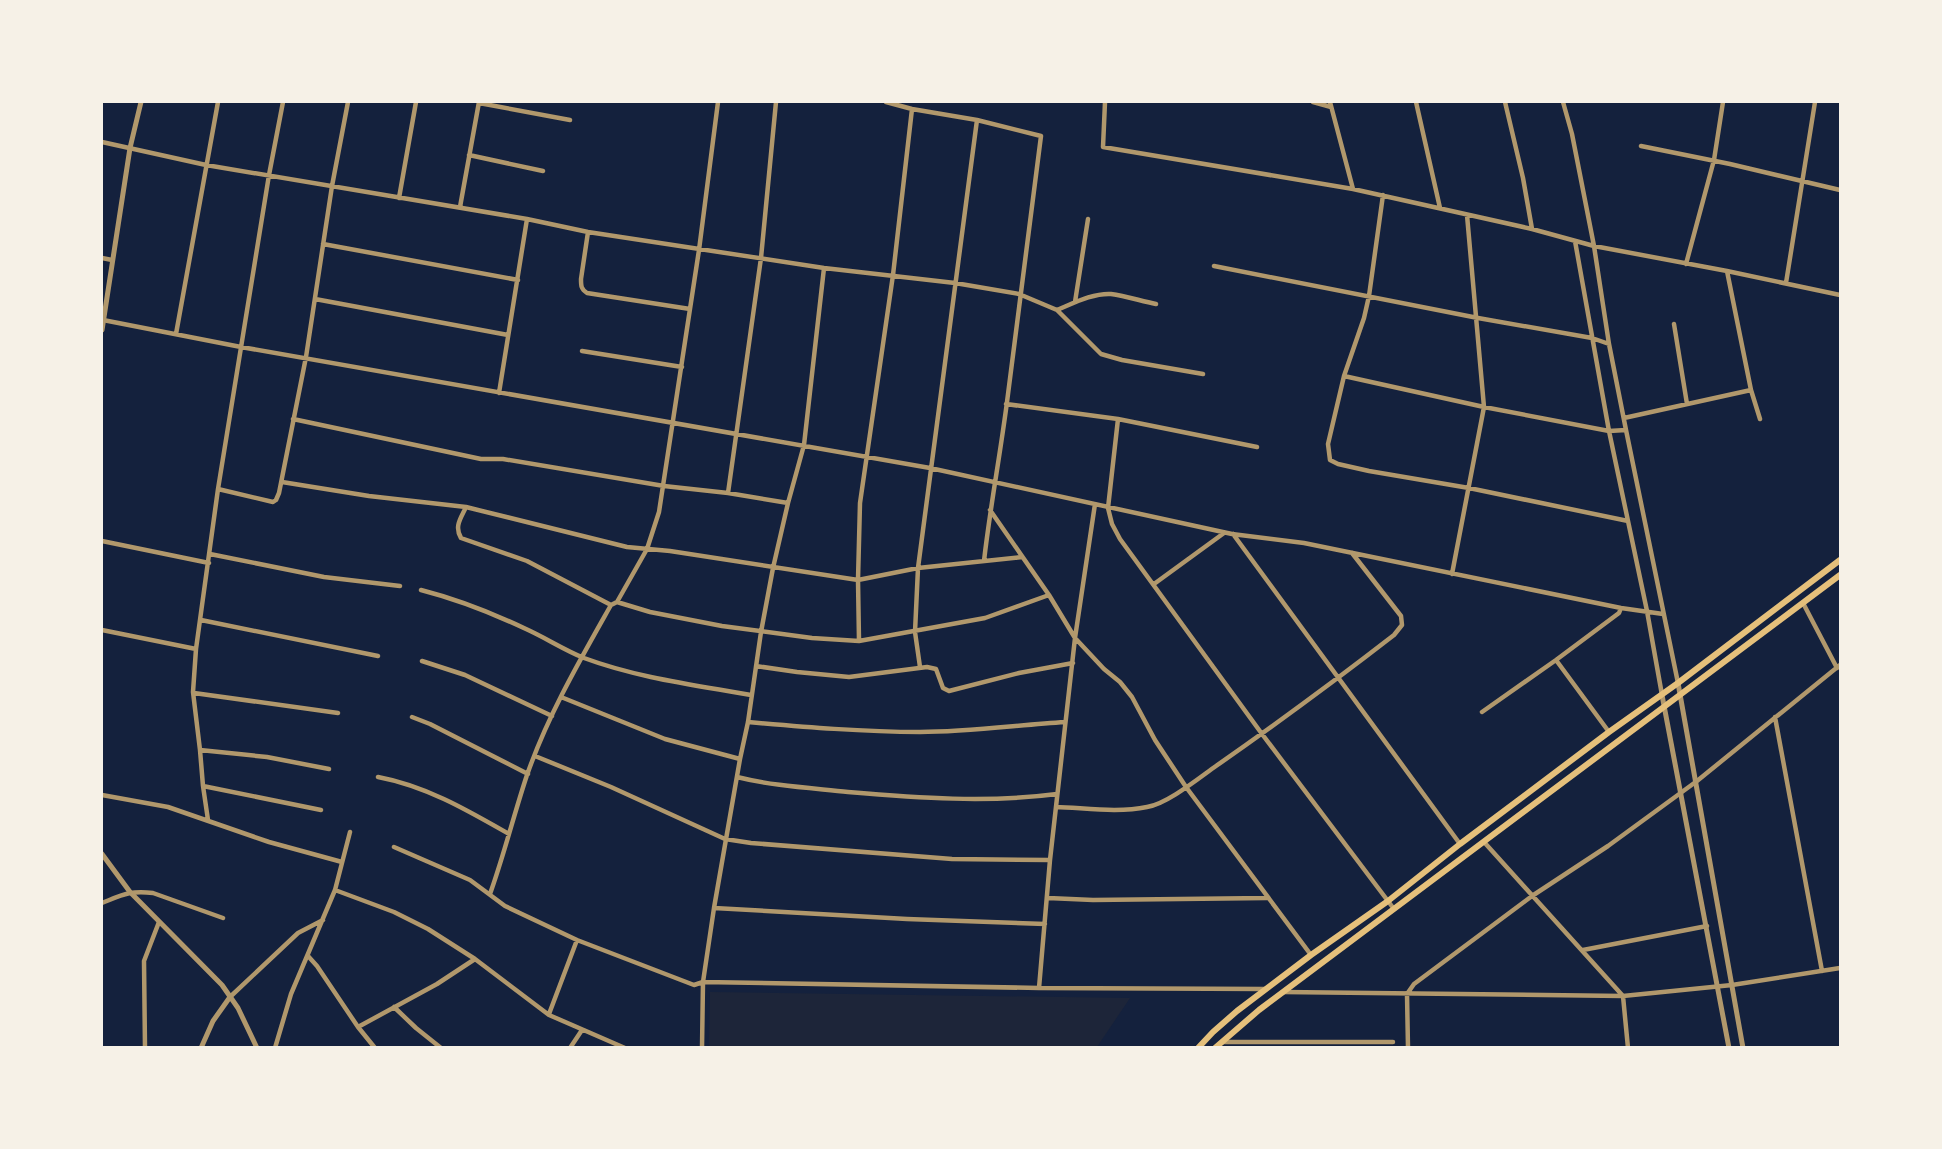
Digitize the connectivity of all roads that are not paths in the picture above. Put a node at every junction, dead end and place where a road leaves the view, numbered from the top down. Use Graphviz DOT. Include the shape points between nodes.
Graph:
graph roads {
  1 [pos="141,102"];
  2 [pos="218,102"];
  3 [pos="283,102"];
  4 [pos="348,102"];
  5 [pos="416,102"];
  6 [pos="479,102"];
  7 [pos="718,102"];
  8 [pos="776,102"];
  9 [pos="886,102"];
  10 [pos="1105,102"];
  11 [pos="1313,102"];
  12 [pos="1416,102"];
  13 [pos="1505,102"];
  14 [pos="1563,102"];
  15 [pos="1723,102"];
  16 [pos="1815,102"];
  17 [pos="1331,105"];
  18 [pos="912,109"];
  19 [pos="570,120"];
  20 [pos="977,120"];
  21 [pos="102,142"];
  22 [pos="1641,146"];
  23 [pos="130,148"];
  24 [pos="469,155"];
  25 [pos="1714,160"];
  26 [pos="206,165"];
  27 [pos="543,171"];
  28 [pos="269,175"];
  29 [pos="1802,180"];
  30 [pos="332,186"];
  31 [pos="1353,189"];
  32 [pos="1840,190"];
  33 [pos="1383,195"];
  34 [pos="399,198"];
  35 [pos="460,207"];
  36 [pos="1440,208"];
  37 [pos="1467,215"];
  38 [pos="527,219"];
  39 [pos="1088,219"];
  40 [pos="1532,229"];
  41 [pos="588,232"];
  42 [pos="1575,241"];
  43 [pos="323,244"];
  44 [pos="1594,246"];
  45 [pos="699,250"];
  46 [pos="102,258"];
  47 [pos="761,258"];
  48 [pos="112,260"];
  49 [pos="1686,264"];
  50 [pos="1214,265"];
  51 [pos="824,268"];
  52 [pos="1727,271"];
  53 [pos="892,275"];
  54 [pos="517,279"];
  55 [pos="955,283"];
  56 [pos="1786,283"];
  57 [pos="1019,293"];
  58 [pos="1840,295"];
  59 [pos="1369,296"];
  60 [pos="315,299"];
  61 [pos="1075,302"];
  62 [pos="1156,304"];
  63 [pos="690,309"];
  64 [pos="1057,310"];
  65 [pos="1478,318"];
  66 [pos="103,320"];
  67 [pos="1674,324"];
  68 [pos="102,330"];
  69 [pos="176,334"];
  70 [pos="508,335"];
  71 [pos="1592,338"];
  72 [pos="1609,344"];
  73 [pos="241,347"];
  74 [pos="582,351"];
  75 [pos="306,357"];
  76 [pos="682,367"];
  77 [pos="1203,374"];
  78 [pos="1344,376"];
  79 [pos="1751,390"];
  80 [pos="499,393"];
  81 [pos="1006,404"];
  82 [pos="1687,404"];
  83 [pos="1484,407"];
  84 [pos="1624,418"];
  85 [pos="293,419"];
  86 [pos="1118,419"];
  87 [pos="1760,419"];
  88 [pos="674,424"];
  89 [pos="1626,430"];
  90 [pos="1609,431"];
  91 [pos="736,434"];
  92 [pos="804,445"];
  93 [pos="1257,447"];
  94 [pos="867,457"];
  95 [pos="930,468"];
  96 [pos="995,481"];
  97 [pos="282,482"];
  98 [pos="664,486"];
  99 [pos="1469,488"];
  100 [pos="218,489"];
  101 [pos="728,493"];
  102 [pos="788,503"];
  103 [pos="1095,504"];
  104 [pos="466,507"];
  105 [pos="1108,508"];
  106 [pos="990,510"];
  107 [pos="1628,521"];
  108 [pos="1225,532"];
  109 [pos="1232,534"];
  110 [pos="102,541"];
  111 [pos="647,549"];
  112 [pos="1352,553"];
  113 [pos="210,554"];
  114 [pos="1022,557"];
  115 [pos="1840,560"];
  116 [pos="984,562"];
  117 [pos="209,563"];
  118 [pos="773,568"];
  119 [pos="918,568"];
  120 [pos="1452,575"];
  121 [pos="1840,575"];
  122 [pos="858,580"];
  123 [pos="1154,584"];
  124 [pos="400,586"];
  125 [pos="421,590"];
  126 [pos="1049,595"];
  127 [pos="617,602"];
  128 [pos="1803,603"];
  129 [pos="611,606"];
  130 [pos="1620,608"];
  131 [pos="1647,611"];
  132 [pos="1663,614"];
  133 [pos="201,620"];
  134 [pos="102,630"];
  135 [pos="761,632"];
  136 [pos="915,632"];
  137 [pos="1075,638"];
  138 [pos="859,642"];
  139 [pos="196,649"];
  140 [pos="378,656"];
  141 [pos="582,657"];
  142 [pos="1556,660"];
  143 [pos="422,662"];
  144 [pos="1073,663"];
  145 [pos="756,666"];
  146 [pos="920,667"];
  147 [pos="1838,667"];
  148 [pos="1338,678"];
  149 [pos="1678,683"];
  150 [pos="193,692"];
  151 [pos="751,695"];
  152 [pos="1662,695"];
  153 [pos="561,696"];
  154 [pos="1681,696"];
  155 [pos="1664,708"];
  156 [pos="1482,712"];
  157 [pos="338,713"];
  158 [pos="552,716"];
  159 [pos="412,717"];
  160 [pos="1775,717"];
  161 [pos="1065,722"];
  162 [pos="748,723"];
  163 [pos="1609,732"];
  164 [pos="1262,734"];
  165 [pos="200,750"];
  166 [pos="535,756"];
  167 [pos="740,759"];
  168 [pos="329,769"];
  169 [pos="528,774"];
  170 [pos="378,777"];
  171 [pos="737,777"];
  172 [pos="1697,781"];
  173 [pos="1543,783"];
  174 [pos="203,786"];
  175 [pos="1186,787"];
  176 [pos="1550,793"];
  177 [pos="1681,793"];
  178 [pos="1057,794"];
  179 [pos="102,795"];
  180 [pos="1056,807"];
  181 [pos="321,810"];
  182 [pos="208,820"];
  183 [pos="350,832"];
  184 [pos="509,834"];
  185 [pos="725,839"];
  186 [pos="1484,842"];
  187 [pos="1460,844"];
  188 [pos="394,847"];
  189 [pos="102,854"];
  190 [pos="1050,860"];
  191 [pos="342,862"];
  192 [pos="335,890"];
  193 [pos="130,892"];
  194 [pos="490,894"];
  195 [pos="1532,896"];
  196 [pos="1048,898"];
  197 [pos="1268,898"];
  198 [pos="1388,901"];
  199 [pos="102,903"];
  200 [pos="714,908"];
  201 [pos="1395,910"];
  202 [pos="223,918"];
  203 [pos="324,919"];
  204 [pos="159,922"];
  205 [pos="1045,924"];
  206 [pos="1707,926"];
  207 [pos="577,940"];
  208 [pos="1582,950"];
  209 [pos="1311,955"];
  210 [pos="308,956"];
  211 [pos="475,959"];
  212 [pos="1840,968"];
  213 [pos="1822,971"];
  214 [pos="1288,973"];
  215 [pos="703,982"];
  216 [pos="1296,982"];
  217 [pos="1732,985"];
  218 [pos="1719,987"];
  219 [pos="1039,988"];
  220 [pos="1266,989"];
  221 [pos="1282,992"];
  222 [pos="1407,994"];
  223 [pos="1623,996"];
  224 [pos="230,997"];
  225 [pos="394,1007"];
  226 [pos="549,1015"];
  227 [pos="358,1027"];
  228 [pos="582,1030"];
  229 [pos="1393,1042"];
  230 [pos="1218,1045"];
  231 [pos="145,1048"];
  232 [pos="201,1048"];
  233 [pos="257,1048"];
  234 [pos="275,1048"];
  235 [pos="375,1048"];
  236 [pos="441,1048"];
  237 [pos="570,1048"];
  238 [pos="625,1048"];
  239 [pos="702,1048"];
  240 [pos="1198,1048"];
  241 [pos="1408,1048"];
  242 [pos="1628,1048"];
  243 [pos="1729,1048"];
  244 [pos="1743,1048"];
  1 -- 23 [label="street"];
  2 -- 26 [label="street"];
  3 -- 28 [label="street"];
  4 -- 30 [label="street"];
  5 -- 34 [label="street"];
  6 -- 19 [label="street"];
  6 -- 24 [label="street"];
  7 -- 45 [label="street"];
  8 -- 47 [label="street"];
  9 -- 18 [label="street"];
  10 -- 31 [label="street" via="1103,147"];
  11 -- 17 [label="street"];
  12 -- 36 [label="street"];
  13 -- 40 [label="street"];
  14 -- 44 [label="street"];
  15 -- 25 [label="street"];
  16 -- 29 [label="street"];
  17 -- 31 [label="street"];
  18 -- 20 [label="street"];
  18 -- 53 [label="street"];
  20 -- 55 [label="street"];
  20 -- 57 [label="street" via="1041,136"];
  21 -- 23 [label="street"];
  22 -- 25 [label="street"];
  23 -- 26 [label="street"];
  23 -- 48 [label="street"];
  24 -- 27 [label="street"];
  24 -- 35 [label="street"];
  25 -- 29 [label="street"];
  25 -- 49 [label="street"];
  26 -- 28 [label="street"];
  26 -- 69 [label="street"];
  28 -- 30 [label="street"];
  28 -- 73 [label="street"];
  29 -- 32 [label="street"];
  29 -- 56 [label="street"];
  30 -- 34 [label="street"];
  30 -- 43 [label="street"];
  31 -- 33 [label="street"];
  33 -- 36 [label="street"];
  33 -- 59 [label="street"];
  34 -- 35 [label="street"];
  35 -- 38 [label="street"];
  36 -- 37 [label="street"];
  37 -- 40 [label="street"];
  37 -- 65 [label="street"];
  38 -- 41 [label="street"];
  38 -- 54 [label="street"];
  39 -- 61 [label="street"];
  40 -- 42 [label="street"];
  41 -- 45 [label="street"];
  41 -- 63 [label="street" via="583,290"];
  42 -- 44 [label="street"];
  42 -- 71 [label="street"];
  43 -- 54 [label="street"];
  43 -- 60 [label="street"];
  44 -- 49 [label="street"];
  44 -- 72 [label="street"];
  45 -- 47 [label="street"];
  45 -- 63 [label="street"];
  46 -- 48 [label="street"];
  47 -- 51 [label="street"];
  47 -- 91 [label="street"];
  48 -- 66 [label="street"];
  49 -- 52 [label="street"];
  50 -- 59 [label="street"];
  51 -- 53 [label="street"];
  51 -- 92 [label="street"];
  52 -- 56 [label="street"];
  52 -- 79 [label="street"];
  53 -- 55 [label="street"];
  53 -- 94 [label="street"];
  54 -- 70 [label="street"];
  55 -- 57 [label="street"];
  55 -- 95 [label="street"];
  56 -- 58 [label="street"];
  57 -- 64 [label="street"];
  57 -- 81 [label="street"];
  59 -- 65 [label="street"];
  59 -- 78 [label="street"];
  60 -- 70 [label="street"];
  60 -- 75 [label="street"];
  61 -- 62 [label="street" via="1111,295"];
  61 -- 64 [label="street"];
  63 -- 76 [label="street"];
  64 -- 77 [label="street" via="1101,354"];
  65 -- 71 [label="street"];
  65 -- 83 [label="street"];
  66 -- 68 [label="street"];
  66 -- 69 [label="street"];
  67 -- 82 [label="street"];
  69 -- 73 [label="street"];
  70 -- 80 [label="street"];
  71 -- 72 [label="street"];
  71 -- 90 [label="street"];
  72 -- 84 [label="street"];
  73 -- 75 [label="street"];
  73 -- 100 [label="street"];
  74 -- 76 [label="street"];
  75 -- 80 [label="street"];
  75 -- 85 [label="street"];
  76 -- 88 [label="street"];
  78 -- 83 [label="street"];
  78 -- 99 [label="street" via="1328,444 1330,460"];
  79 -- 82 [label="street"];
  79 -- 87 [label="street"];
  80 -- 88 [label="street"];
  81 -- 86 [label="street"];
  81 -- 96 [label="street"];
  82 -- 84 [label="street"];
  83 -- 90 [label="street"];
  83 -- 99 [label="street"];
  84 -- 89 [label="street"];
  85 -- 97 [label="street"];
  85 -- 98 [label="street" via="468,457"];
  86 -- 93 [label="street"];
  86 -- 105 [label="street"];
  88 -- 91 [label="street"];
  88 -- 98 [label="street"];
  89 -- 90 [label="street"];
  89 -- 132 [label="street"];
  90 -- 107 [label="street"];
  91 -- 92 [label="street"];
  91 -- 101 [label="street"];
  92 -- 94 [label="street"];
  92 -- 102 [label="street"];
  94 -- 95 [label="street"];
  94 -- 122 [label="street" via="860,503"];
  95 -- 96 [label="street"];
  95 -- 119 [label="street"];
  96 -- 103 [label="street"];
  96 -- 106 [label="street"];
  97 -- 100 [label="street" via="274,502"];
  97 -- 104 [label="street"];
  98 -- 101 [label="street"];
  98 -- 111 [label="street"];
  99 -- 107 [label="street"];
  99 -- 120 [label="street"];
  100 -- 113 [label="street"];
  101 -- 102 [label="street"];
  102 -- 118 [label="street"];
  103 -- 105 [label="street"];
  103 -- 137 [label="street"];
  104 -- 111 [label="street"];
  104 -- 129 [label="street" via="458,523 461,538 527,561"];
  105 -- 108 [label="street"];
  105 -- 123 [label="street" via="1120,539"];
  106 -- 114 [label="street"];
  106 -- 116 [label="street"];
  107 -- 131 [label="street"];
  108 -- 109 [label="street"];
  108 -- 123 [label="street"];
  109 -- 112 [label="street"];
  109 -- 148 [label="street"];
  110 -- 117 [label="street"];
  111 -- 118 [label="street"];
  111 -- 127 [label="street"];
  112 -- 120 [label="street"];
  112 -- 148 [label="street" via="1401,616 1402,625"];
  113 -- 117 [label="street"];
  113 -- 124 [label="street" via="324,577"];
  114 -- 116 [label="street"];
  114 -- 126 [label="street"];
  115 -- 149 [label="main road"];
  116 -- 119 [label="street"];
  117 -- 133 [label="street"];
  118 -- 122 [label="street"];
  118 -- 135 [label="street"];
  119 -- 122 [label="street"];
  119 -- 136 [label="street"];
  120 -- 130 [label="street"];
  121 -- 128 [label="main road"];
  122 -- 138 [label="street"];
  123 -- 164 [label="street"];
  125 -- 141 [label="street" via="494,614"];
  126 -- 136 [label="street" via="985,618"];
  126 -- 137 [label="street"];
  127 -- 129 [label="street"];
  127 -- 135 [label="street"];
  128 -- 147 [label="street"];
  128 -- 154 [label="main road"];
  129 -- 141 [label="street"];
  130 -- 131 [label="street"];
  130 -- 142 [label="street"];
  131 -- 132 [label="street"];
  131 -- 152 [label="street"];
  132 -- 149 [label="street"];
  133 -- 139 [label="street"];
  133 -- 140 [label="street"];
  134 -- 139 [label="street"];
  135 -- 138 [label="street"];
  135 -- 145 [label="street"];
  136 -- 138 [label="street"];
  136 -- 146 [label="street"];
  137 -- 144 [label="street"];
  137 -- 175 [label="street" via="1126,690"];
  139 -- 150 [label="street"];
  141 -- 151 [label="street" via="652,677"];
  141 -- 153 [label="street"];
  142 -- 156 [label="street"];
  142 -- 163 [label="street"];
  143 -- 158 [label="street" via="466,675"];
  144 -- 146 [label="street" via="953,691 943,688 936,669"];
  144 -- 161 [label="street"];
  145 -- 146 [label="street" via="849,677"];
  145 -- 151 [label="street"];
  147 -- 160 [label="street"];
  148 -- 164 [label="street"];
  148 -- 187 [label="street"];
  149 -- 152 [label="main road"];
  149 -- 154 [label="street"];
  150 -- 157 [label="street"];
  150 -- 165 [label="street"];
  151 -- 162 [label="street"];
  152 -- 155 [label="street"];
  152 -- 163 [label="main road"];
  153 -- 158 [label="street"];
  153 -- 167 [label="street" via="664,739"];
  154 -- 155 [label="main road"];
  154 -- 172 [label="street"];
  155 -- 176 [label="main road"];
  155 -- 177 [label="street"];
  158 -- 166 [label="street"];
  159 -- 169 [label="street"];
  160 -- 172 [label="street"];
  160 -- 213 [label="street"];
  161 -- 162 [label="street" via="920,732"];
  161 -- 178 [label="street"];
  162 -- 167 [label="street"];
  163 -- 173 [label="main road"];
  164 -- 175 [label="street"];
  164 -- 198 [label="street"];
  165 -- 168 [label="street"];
  165 -- 174 [label="street"];
  166 -- 169 [label="street"];
  166 -- 185 [label="street"];
  167 -- 171 [label="street"];
  169 -- 184 [label="street"];
  170 -- 184 [label="street" via="435,794"];
  171 -- 178 [label="street" via="904,796"];
  171 -- 185 [label="street"];
  172 -- 177 [label="street"];
  172 -- 217 [label="street"];
  173 -- 176 [label="main road"];
  173 -- 187 [label="main road"];
  174 -- 181 [label="street"];
  174 -- 182 [label="street"];
  175 -- 180 [label="street" via="1149,807"];
  175 -- 197 [label="street"];
  176 -- 186 [label="main road"];
  177 -- 195 [label="street"];
  177 -- 206 [label="street"];
  178 -- 180 [label="street"];
  179 -- 182 [label="street"];
  180 -- 190 [label="street"];
  182 -- 191 [label="street"];
  183 -- 191 [label="street"];
  184 -- 194 [label="street"];
  185 -- 190 [label="street" via="952,859"];
  185 -- 200 [label="street"];
  186 -- 195 [label="street"];
  186 -- 201 [label="main road"];
  187 -- 198 [label="main road"];
  188 -- 194 [label="street" via="470,880"];
  189 -- 193 [label="street"];
  190 -- 196 [label="street"];
  191 -- 192 [label="street"];
  192 -- 203 [label="street"];
  192 -- 211 [label="street" via="419,924"];
  193 -- 199 [label="street"];
  193 -- 202 [label="street" via="153,893"];
  193 -- 204 [label="street"];
  194 -- 207 [label="street" via="505,906"];
  195 -- 208 [label="street"];
  195 -- 222 [label="street" via="1414,984"];
  196 -- 197 [label="street"];
  196 -- 205 [label="street"];
  197 -- 209 [label="street"];
  198 -- 201 [label="street"];
  198 -- 209 [label="main road"];
  200 -- 205 [label="street"];
  200 -- 215 [label="street"];
  201 -- 216 [label="main road"];
  203 -- 210 [label="street"];
  203 -- 224 [label="street" via="298,933"];
  204 -- 224 [label="street"];
  204 -- 231 [label="street" via="144,961"];
  205 -- 219 [label="street"];
  206 -- 208 [label="street"];
  206 -- 218 [label="street"];
  207 -- 215 [label="street" via="694,985"];
  207 -- 226 [label="street"];
  208 -- 223 [label="street"];
  209 -- 214 [label="main road"];
  210 -- 227 [label="street"];
  210 -- 234 [label="street"];
  211 -- 225 [label="street"];
  211 -- 226 [label="street"];
  212 -- 213 [label="street"];
  213 -- 217 [label="street"];
  214 -- 216 [label="main road"];
  214 -- 220 [label="main road"];
  215 -- 219 [label="street"];
  215 -- 239 [label="street"];
  216 -- 221 [label="main road"];
  217 -- 218 [label="street"];
  217 -- 244 [label="street"];
  218 -- 223 [label="street"];
  218 -- 243 [label="street"];
  219 -- 220 [label="street"];
  220 -- 221 [label="main road"];
  220 -- 240 [label="main road"];
  221 -- 222 [label="street"];
  221 -- 230 [label="main road"];
  222 -- 223 [label="street"];
  222 -- 241 [label="street"];
  223 -- 242 [label="street"];
  224 -- 232 [label="street"];
  224 -- 233 [label="street"];
  225 -- 227 [label="street"];
  225 -- 236 [label="street"];
  226 -- 228 [label="street"];
  227 -- 235 [label="street"];
  228 -- 237 [label="street"];
  228 -- 238 [label="street"];
  229 -- 230 [label="street"];
}
